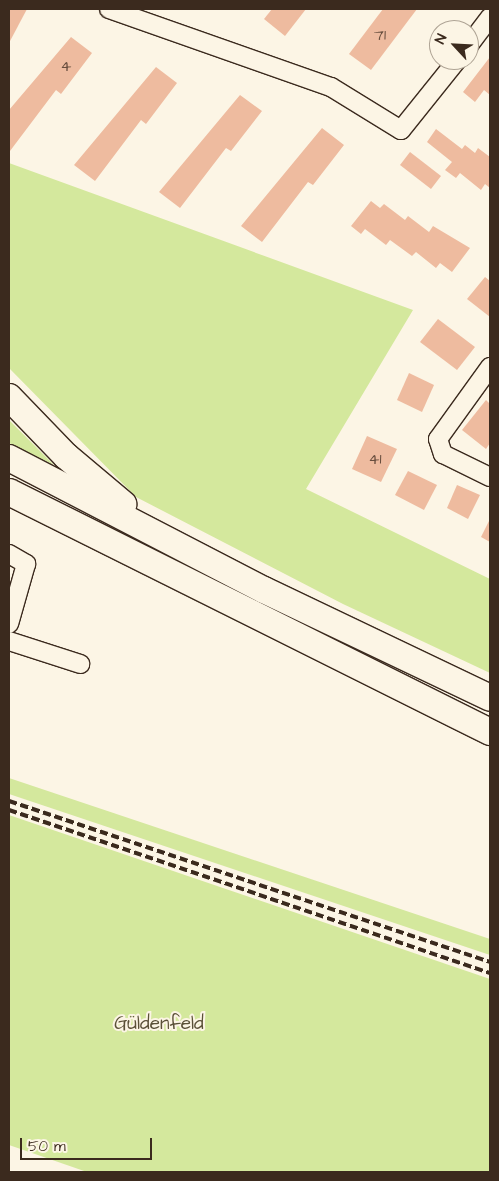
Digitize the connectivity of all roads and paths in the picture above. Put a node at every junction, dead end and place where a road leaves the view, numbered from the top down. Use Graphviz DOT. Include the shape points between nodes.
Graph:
graph roads {
  1 [pos="109,9"];
  2 [pos="490,17"];
  3 [pos="479,32"];
  4 [pos="449,70"];
  5 [pos="490,367"];
  6 [pos="9,397"];
  7 [pos="9,458"];
  8 [pos="490,477"];
  9 [pos="9,492"];
  10 [pos="180,547"];
  11 [pos="9,554"];
  12 [pos="9,624"];
  13 [pos="9,641"];
  14 [pos="80,664"];
  15 [pos="490,698"];
  16 [pos="490,732"];
  1 -- 4 [label="street" via="331,87 400,130"];
  2 -- 3 [label="street"];
  5 -- 8 [label="street" via="438,440 443,454"];
  6 -- 10 [label="highway" via="104,490"];
  7 -- 10 [label="highway"];
  9 -- 16 [label="highway"];
  10 -- 15 [label="highway"];
  11 -- 12 [label="street" via="26,564"];
  13 -- 14 [label="street"];
}
